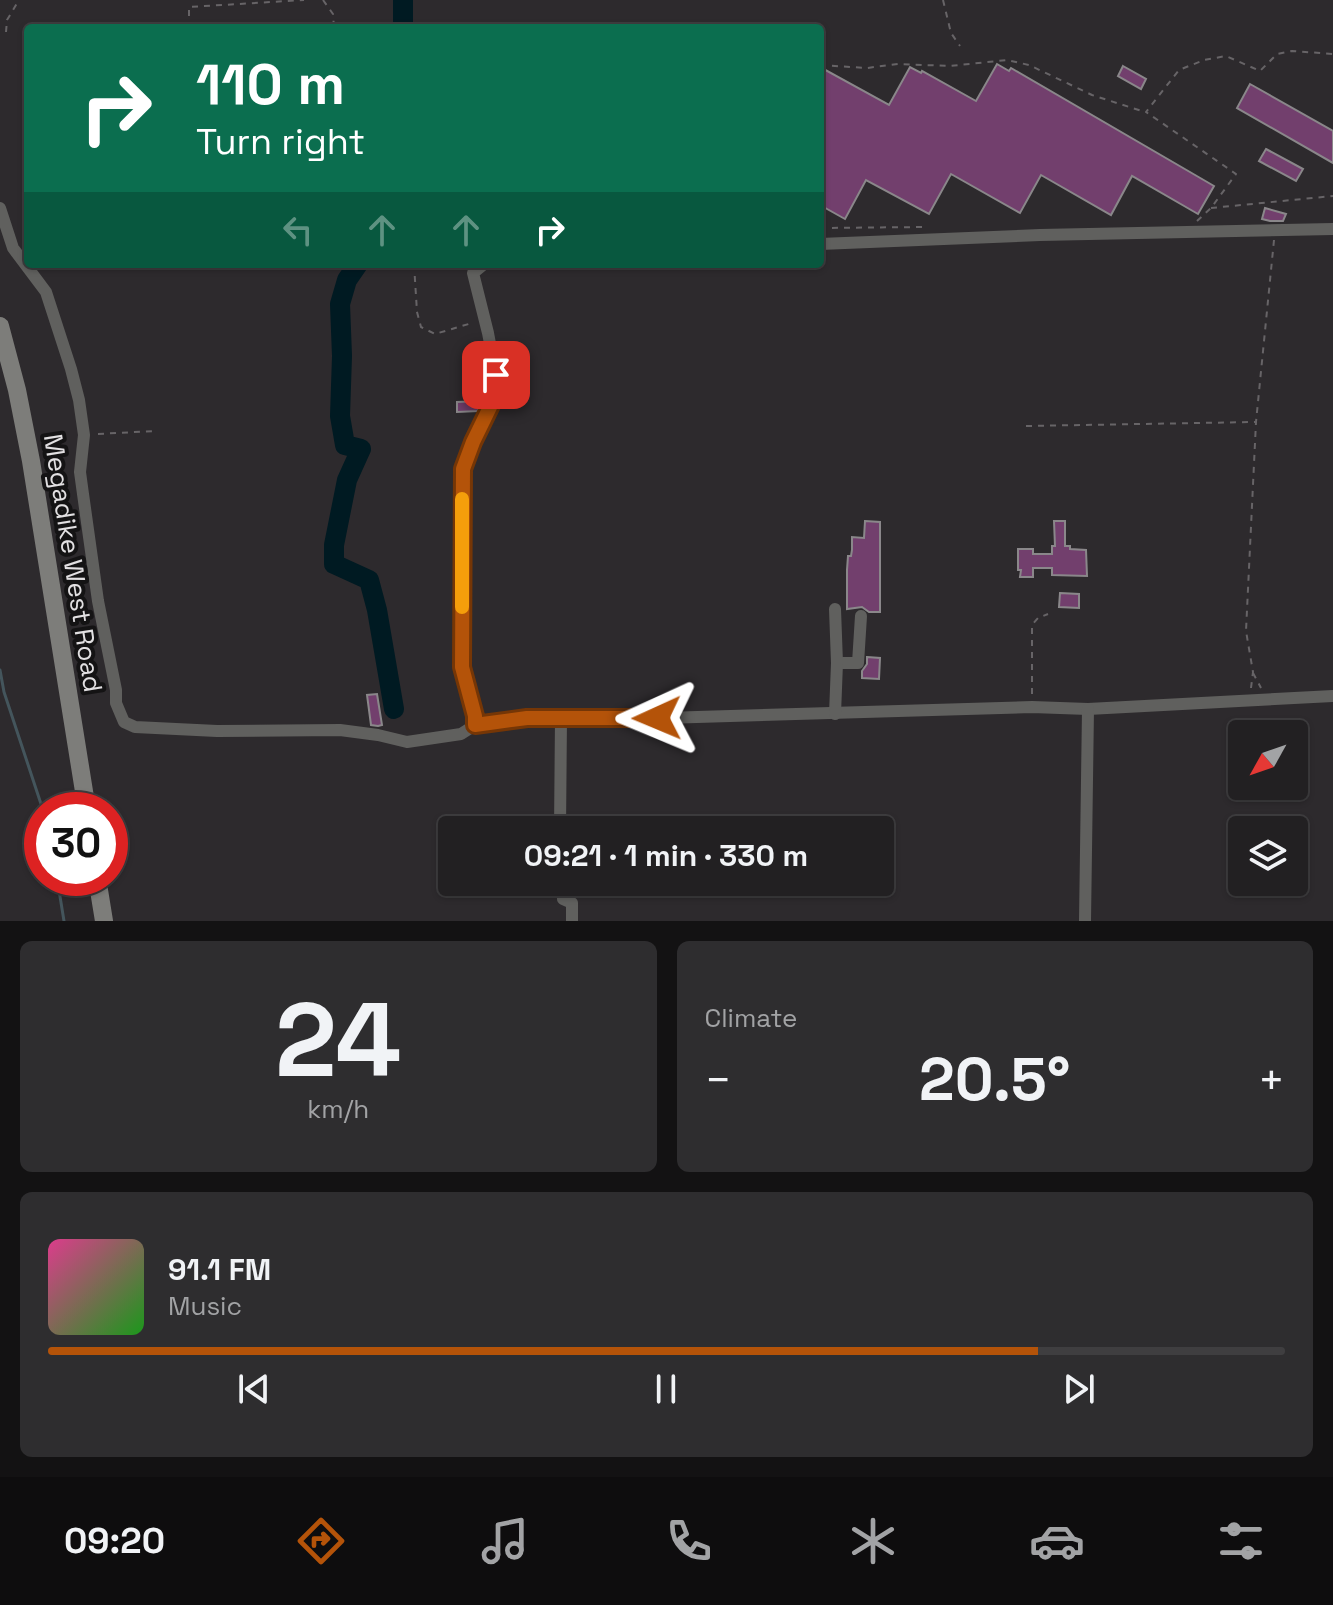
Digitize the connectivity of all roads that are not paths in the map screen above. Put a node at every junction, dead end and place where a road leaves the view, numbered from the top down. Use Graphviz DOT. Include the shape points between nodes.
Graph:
graph roads {
  1 [pos="0,208"];
  2 [pos="1333,229"];
  3 [pos="824,244"];
  4 [pos="24,263"];
  5 [pos="28,268"];
  6 [pos="479,268"];
  7 [pos="0,326"];
  8 [pos="835,609"];
  9 [pos="861,616"];
  10 [pos="837,663"];
  11 [pos="1333,696"];
  12 [pos="1088,709"];
  13 [pos="835,714"];
  14 [pos="561,718"];
  15 [pos="475,725"];
  16 [pos="84,792"];
  17 [pos="560,816"];
  18 [pos="100,896"];
  19 [pos="563,896"];
  20 [pos="104,921"];
  21 [pos="572,921"];
  22 [pos="1085,921"];
  1 -- 4 [label="street" via="13,248"];
  2 -- 3 [label="street"];
  5 -- 15 [label="street" via="46,292 71,369 84,435 80,472 98,601 124,722 143,728 217,731 340,730 407,742 461,734"];
  6 -- 15 [label="street" via="473,273 496,375 493,401 463,469 462,667"];
  7 -- 16 [label="street, Megadike West Road" via="31,461"];
  8 -- 10 [label="street"];
  9 -- 10 [label="street" via="858,663"];
  10 -- 13 [label="street"];
  11 -- 12 [label="street"];
  12 -- 13 [label="street"];
  12 -- 22 [label="street"];
  13 -- 14 [label="street"];
  14 -- 15 [label="street"];
  14 -- 17 [label="street"];
  18 -- 20 [label="street"];
  19 -- 21 [label="street" via="572,903"];
}
